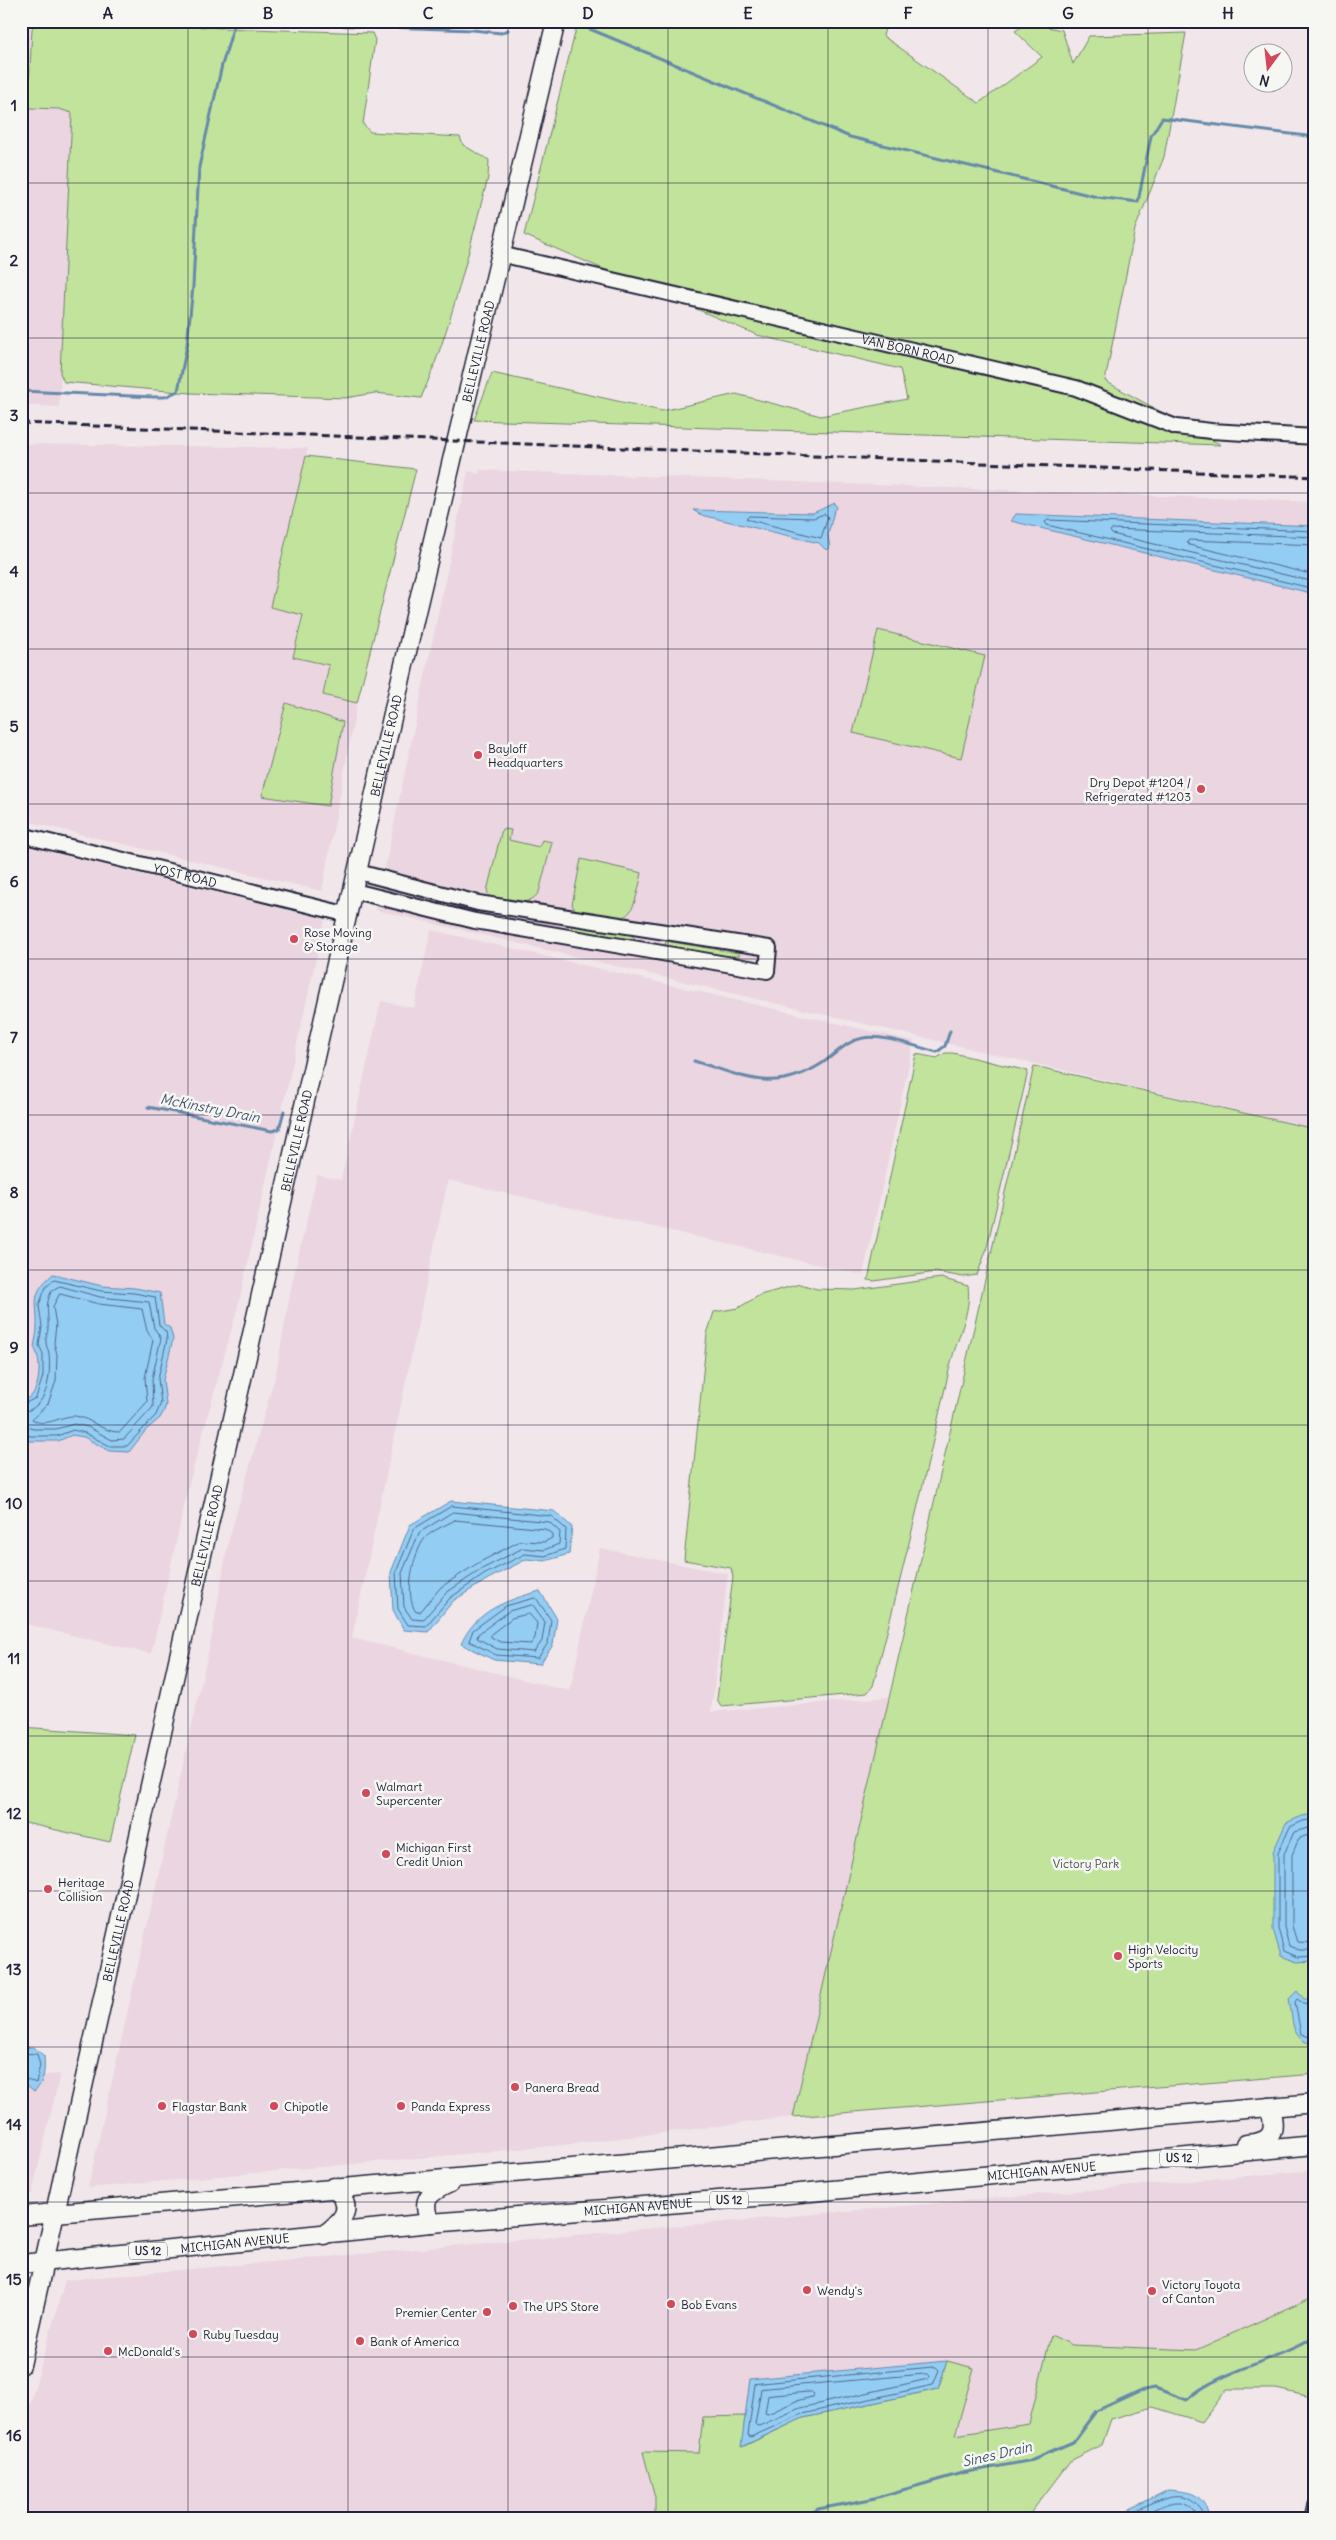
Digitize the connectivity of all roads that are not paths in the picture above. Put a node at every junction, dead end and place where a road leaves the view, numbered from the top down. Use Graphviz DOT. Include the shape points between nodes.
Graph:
graph roads {
  1 [pos="556,21"];
  2 [pos="500,254"];
  3 [pos="1315,436"];
  4 [pos="21,835"];
  5 [pos="358,872"];
  6 [pos="354,891"];
  7 [pos="478,903"];
  8 [pos="349,914"];
  9 [pos="550,914"];
  10 [pos="475,921"];
  11 [pos="646,929"];
  12 [pos="547,933"];
  13 [pos="643,950"];
  14 [pos="1315,2104"];
  15 [pos="1270,2107"];
  16 [pos="1315,2145"];
  17 [pos="1143,2162"];
  18 [pos="460,2178"];
  19 [pos="334,2187"];
  20 [pos="55,2213"];
  21 [pos="21,2216"];
  22 [pos="431,2223"];
  23 [pos="324,2235"];
  24 [pos="45,2262"];
  25 [pos="21,2264"];
  26 [pos="21,2365"];
  27 [pos="1315,2506"];
  28 [pos="1312,2519"];
  1 -- 2 [label="main road, BELLEVILLE ROAD"];
  2 -- 3 [label="street, VAN BORN ROAD" via="1076,388 1176,427"];
  2 -- 5 [label="main road, BELLEVILLE ROAD"];
  4 -- 8 [label="street, YOST ROAD"];
  5 -- 6 [label="main road, BELLEVILLE ROAD"];
  5 -- 7 [label="street"];
  6 -- 8 [label="main road, BELLEVILLE ROAD"];
  6 -- 10 [label="street"];
  7 -- 9 [label="street"];
  7 -- 10 [label="street"];
  8 -- 20 [label="main road, BELLEVILLE ROAD"];
  9 -- 11 [label="street"];
  9 -- 12 [label="street"];
  10 -- 12 [label="street"];
  11 -- 13 [label="street"];
  11 -- 13 [label="street" via="769,948 767,971"];
  12 -- 13 [label="street"];
  14 -- 15 [label="main road"];
  15 -- 17 [label="main road" via="1274,2125 1267,2139 1250,2144 1151,2152"];
  15 -- 18 [label="main road"];
  16 -- 17 [label="main road, MICHIGAN AVENUE / US 12"];
  17 -- 22 [label="main road, MICHIGAN AVENUE / US 12"];
  18 -- 19 [label="main road"];
  18 -- 22 [label="main road" via="430,2193 426,2210"];
  19 -- 20 [label="main road"];
  19 -- 23 [label="main road" via="344,2200 345,2214 343,2221"];
  20 -- 21 [label="main road"];
  20 -- 24 [label="main road, BELLEVILLE ROAD"];
  22 -- 23 [label="main road, MICHIGAN AVENUE / US 12"];
  23 -- 24 [label="main road, MICHIGAN AVENUE / US 12"];
  24 -- 25 [label="main road, MICHIGAN AVENUE / US 12"];
  24 -- 26 [label="main road, BELLEVILLE ROAD"];
  27 -- 28 [label="street"];
}
